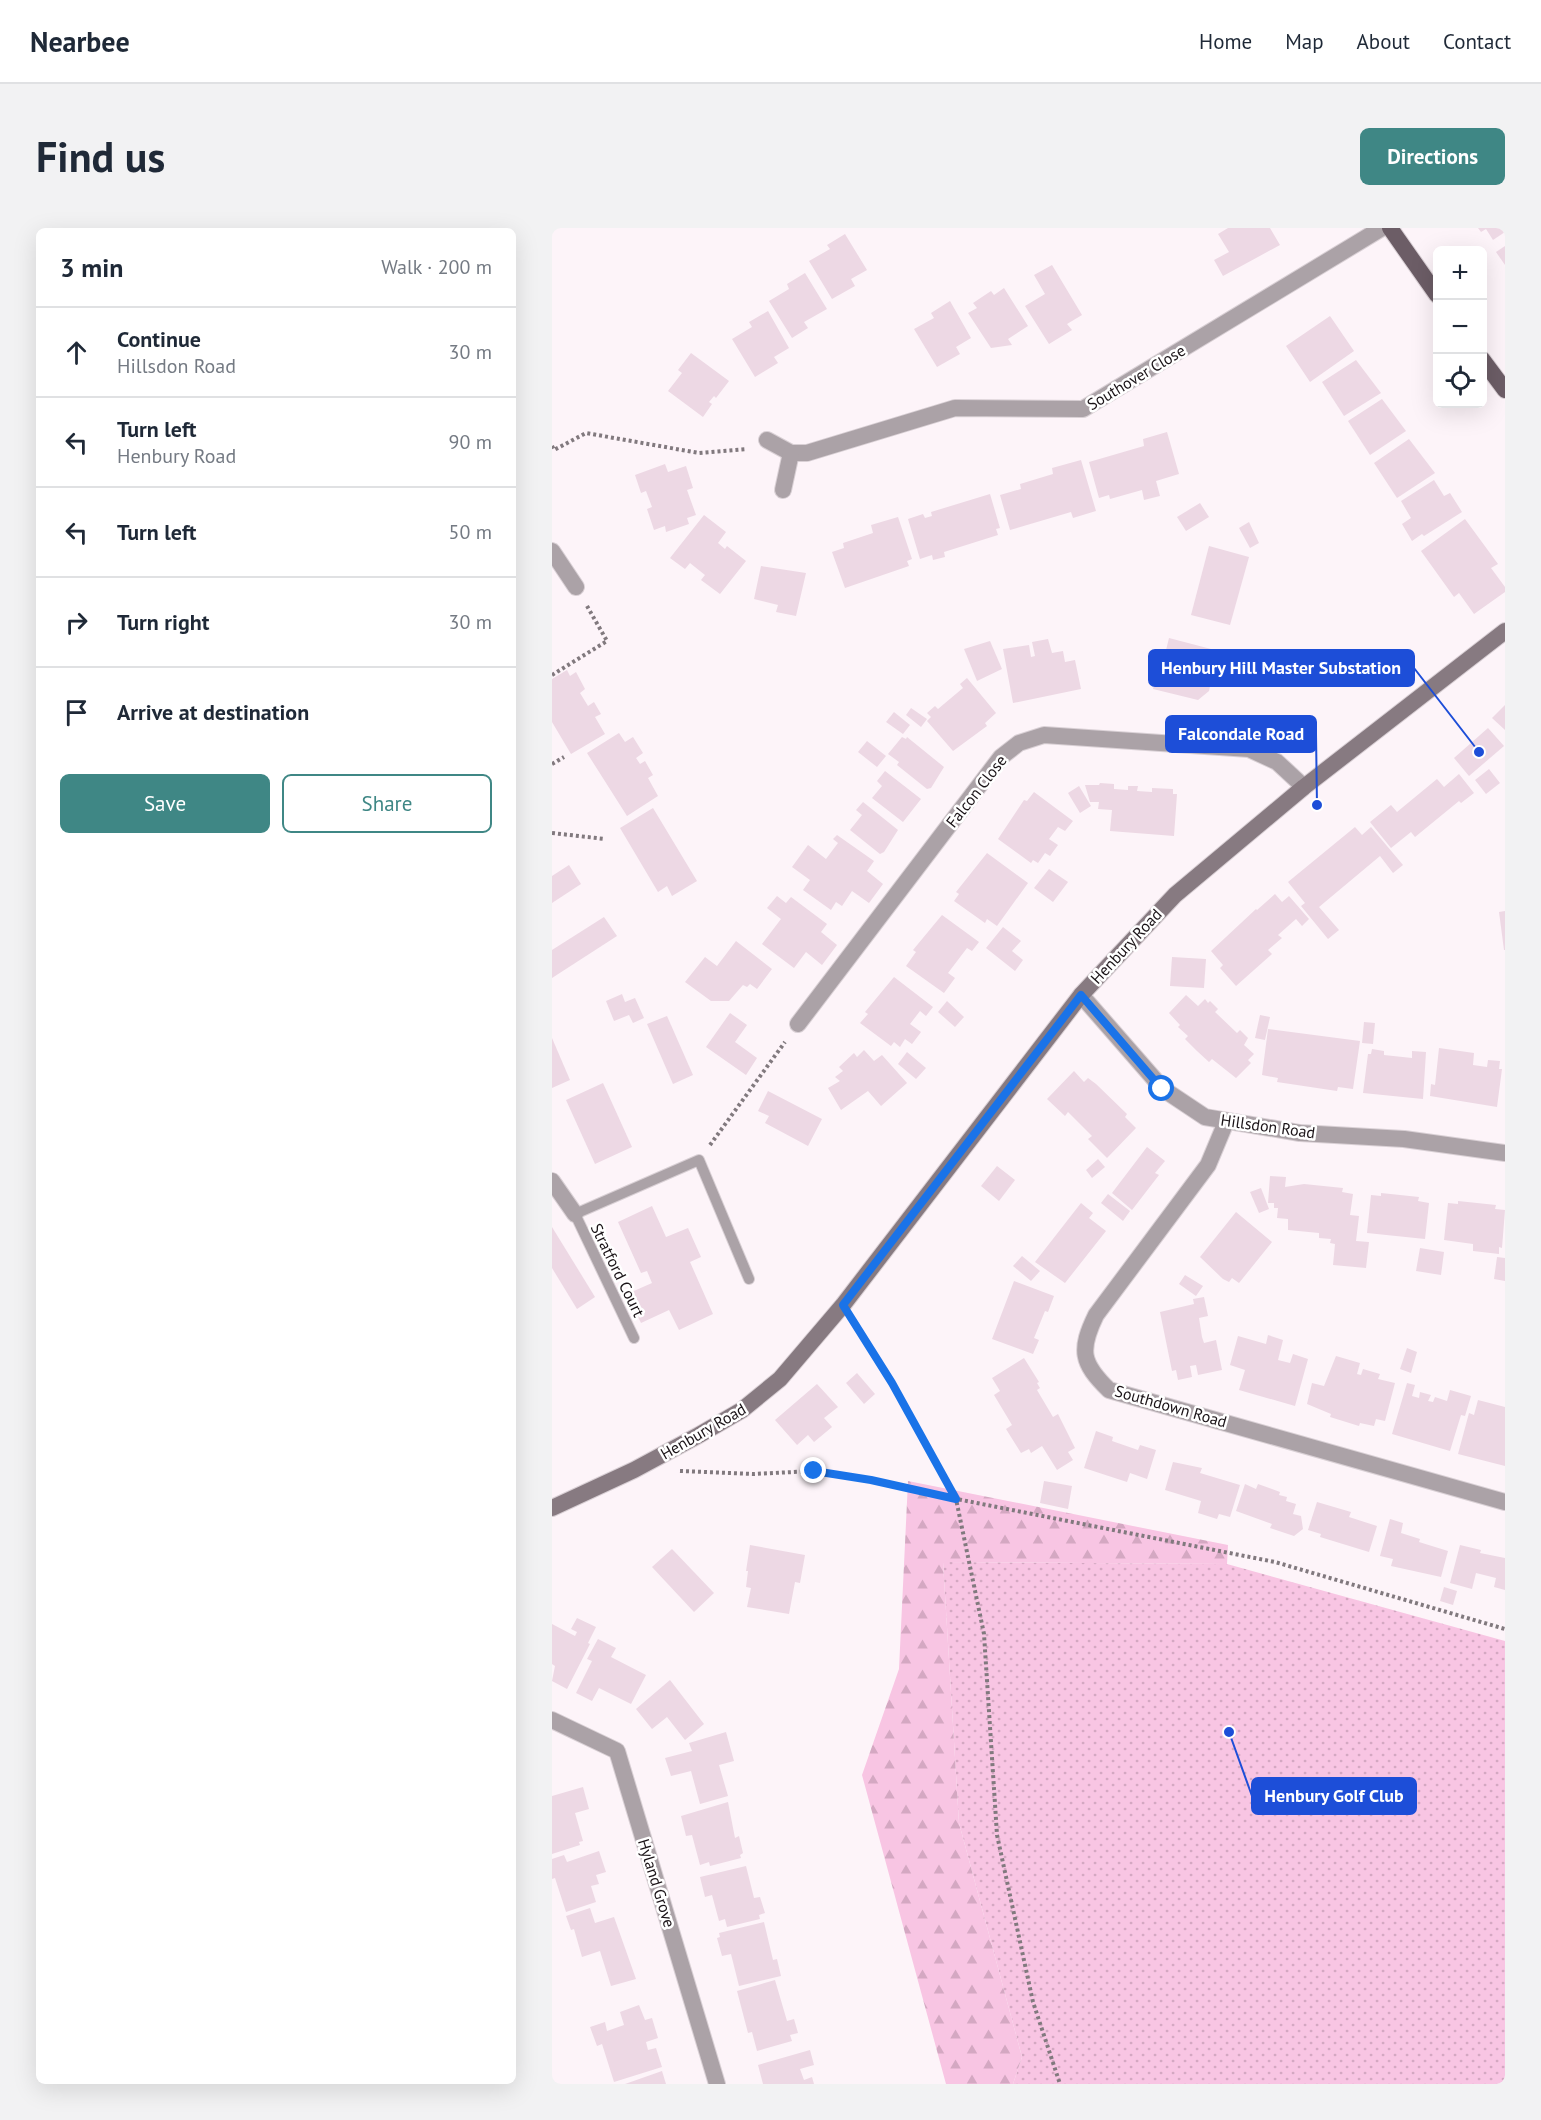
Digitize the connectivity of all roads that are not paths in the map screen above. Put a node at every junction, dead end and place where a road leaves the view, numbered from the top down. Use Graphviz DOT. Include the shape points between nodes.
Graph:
graph roads {
  1 [pos="1382,228"];
  2 [pos="1390,228"];
  3 [pos="1433,289"];
  4 [pos="1487,366"];
  5 [pos="1505,390"];
  6 [pos="783,490"];
  7 [pos="552,551"];
  8 [pos="576,587"];
  9 [pos="1505,631"];
  10 [pos="1304,787"];
  11 [pos="1081,995"];
  12 [pos="798,1024"];
  13 [pos="1226,1122"];
  14 [pos="1505,1153"];
  15 [pos="552,1181"];
  16 [pos="575,1214"];
  17 [pos="749,1279"];
  18 [pos="634,1338"];
  19 [pos="1505,1502"];
  20 [pos="552,1508"];
  21 [pos="552,1720"];
  22 [pos="717,2084"];
  1 -- 6 [label="street, Southover Close" via="1083,409 955,408 823,449 779,447"];
  2 -- 3 [label="main road"];
  4 -- 5 [label="main road"];
  7 -- 8 [label="street"];
  9 -- 10 [label="main road, Henbury Road"];
  10 -- 11 [label="main road, Henbury Road" via="1175,895"];
  10 -- 12 [label="street, Falcon Close" via="1277,762 1249,749 1044,735 1019,743 1001,757"];
  11 -- 13 [label="street, Hillsdon Road" via="1162,1089 1205,1117"];
  11 -- 20 [label="main road, Henbury Road" via="843,1305 780,1379 742,1410 634,1470"];
  13 -- 14 [label="street, Hillsdon Road"];
  13 -- 19 [label="street, Southdown Road" via="1208,1165 1096,1315 1084,1339 1090,1371 1109,1390"];
  15 -- 16 [label="street"];
  16 -- 17 [label="lane" via="699,1160"];
  16 -- 18 [label="lane, Stratford Court"];
  21 -- 22 [label="street, Hyland Grove" via="617,1751"];
}
